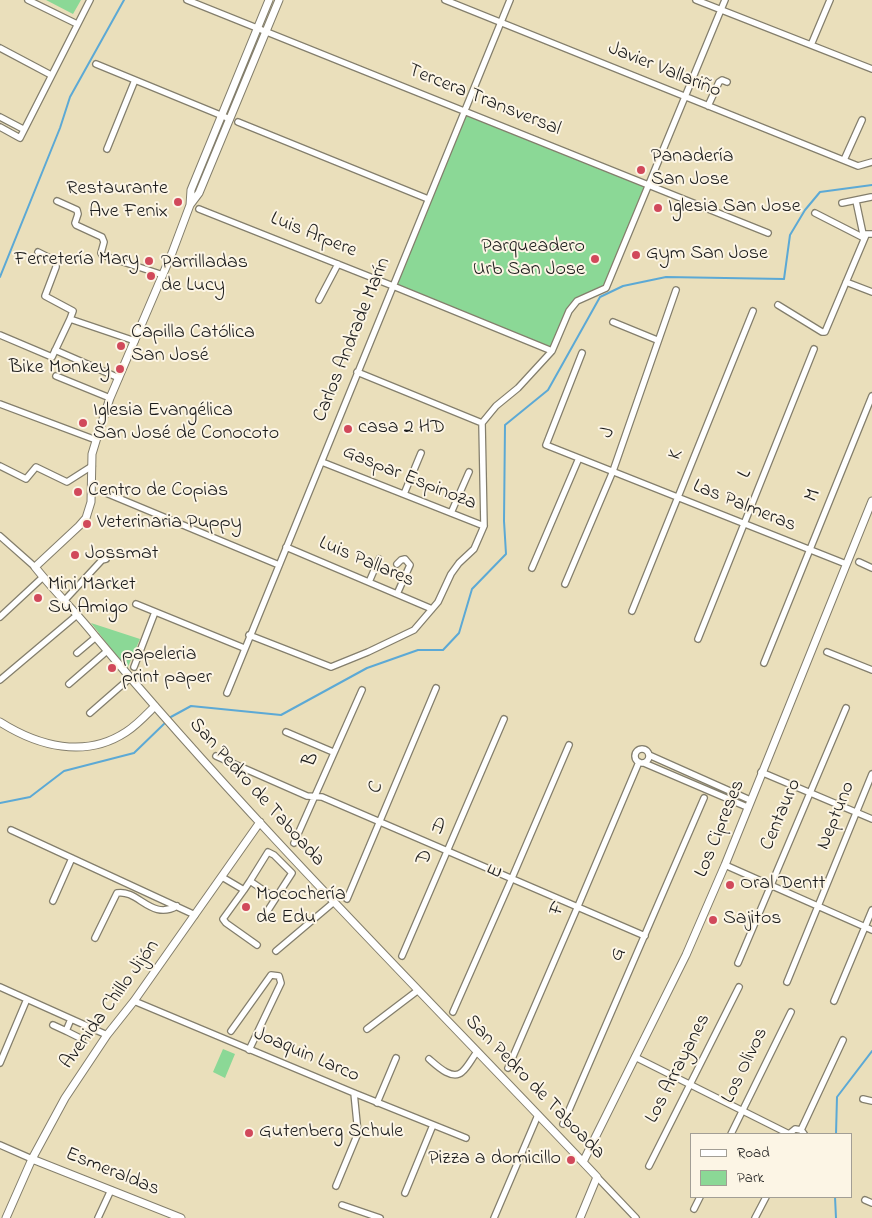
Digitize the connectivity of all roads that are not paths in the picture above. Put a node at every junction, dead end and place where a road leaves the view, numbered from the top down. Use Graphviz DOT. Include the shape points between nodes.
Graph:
graph roads {
  1 [pos="28,0"];
  2 [pos="90,0"];
  3 [pos="187,0"];
  4 [pos="269,0"];
  5 [pos="279,0"];
  6 [pos="445,0"];
  7 [pos="510,0"];
  8 [pos="696,0"];
  9 [pos="725,0"];
  10 [pos="830,0"];
  11 [pos="720,10"];
  12 [pos="501,22"];
  13 [pos="77,24"];
  14 [pos="258,28"];
  15 [pos="266,31"];
  16 [pos="811,45"];
  17 [pos="0,48"];
  18 [pos="96,64"];
  19 [pos="872,69"];
  20 [pos="51,75"];
  21 [pos="135,80"];
  22 [pos="727,82"];
  23 [pos="685,97"];
  24 [pos="708,106"];
  25 [pos="465,111"];
  26 [pos="222,116"];
  27 [pos="0,117"];
  28 [pos="230,119"];
  29 [pos="862,120"];
  30 [pos="238,122"];
  31 [pos="0,127"];
  32 [pos="23,130"];
  33 [pos="107,150"];
  34 [pos="844,160"];
  35 [pos="872,162"];
  36 [pos="649,185"];
  37 [pos="871,198"];
  38 [pos="428,199"];
  39 [pos="856,200"];
  40 [pos="57,201"];
  41 [pos="842,203"];
  42 [pos="190,205"];
  43 [pos="200,209"];
  44 [pos="815,213"];
  45 [pos="768,232"];
  46 [pos="872,234"];
  47 [pos="864,236"];
  48 [pos="38,252"];
  49 [pos="338,264"];
  50 [pos="163,275"];
  51 [pos="846,282"];
  52 [pos="393,286"];
  53 [pos="676,290"];
  54 [pos="872,292"];
  55 [pos="319,300"];
  56 [pos="778,306"];
  57 [pos="753,311"];
  58 [pos="70,319"];
  59 [pos="612,322"];
  60 [pos="0,335"];
  61 [pos="657,340"];
  62 [pos="135,341"];
  63 [pos="814,349"];
  64 [pos="55,350"];
  65 [pos="552,351"];
  66 [pos="582,353"];
  67 [pos="357,372"];
  68 [pos="56,376"];
  69 [pos="119,378"];
  70 [pos="872,396"];
  71 [pos="110,398"];
  72 [pos="0,404"];
  73 [pos="482,423"];
  74 [pos="96,440"];
  75 [pos="421,453"];
  76 [pos="579,458"];
  77 [pos="322,462"];
  78 [pos="0,466"];
  79 [pos="92,466"];
  80 [pos="613,471"];
  81 [pos="468,472"];
  82 [pos="106,493"];
  83 [pos="404,494"];
  84 [pos="678,498"];
  85 [pos="872,501"];
  86 [pos="451,513"];
  87 [pos="743,525"];
  88 [pos="484,526"];
  89 [pos="0,536"];
  90 [pos="286,547"];
  91 [pos="809,551"];
  92 [pos="106,559"];
  93 [pos="379,559"];
  94 [pos="858,562"];
  95 [pos="280,564"];
  96 [pos="397,564"];
  97 [pos="846,564"];
  98 [pos="35,567"];
  99 [pos="532,568"];
  100 [pos="872,568"];
  101 [pos="43,577"];
  102 [pos="368,582"];
  103 [pos="566,584"];
  104 [pos="397,594"];
  105 [pos="64,601"];
  106 [pos="136,604"];
  107 [pos="432,609"];
  108 [pos="632,611"];
  109 [pos="155,612"];
  110 [pos="77,615"];
  111 [pos="0,617"];
  112 [pos="249,635"];
  113 [pos="96,637"];
  114 [pos="698,639"];
  115 [pos="244,648"];
  116 [pos="107,651"];
  117 [pos="827,652"];
  118 [pos="77,653"];
  119 [pos="764,663"];
  120 [pos="134,667"];
  121 [pos="872,670"];
  122 [pos="130,678"];
  123 [pos="0,680"];
  124 [pos="69,684"];
  125 [pos="436,688"];
  126 [pos="362,690"];
  127 [pos="227,693"];
  128 [pos="155,706"];
  129 [pos="846,708"];
  130 [pos="90,713"];
  131 [pos="504,719"];
  132 [pos="0,722"];
  133 [pos="286,732"];
  134 [pos="569,745"];
  135 [pos="333,752"];
  136 [pos="649,755"];
  137 [pos="216,756"];
  138 [pos="641,762"];
  139 [pos="761,772"];
  140 [pos="872,774"];
  141 [pos="810,792"];
  142 [pos="315,797"];
  143 [pos="704,798"];
  144 [pos="750,800"];
  145 [pos="747,807"];
  146 [pos="856,812"];
  147 [pos="872,818"];
  148 [pos="260,822"];
  149 [pos="381,822"];
  150 [pos="11,830"];
  151 [pos="294,843"];
  152 [pos="447,851"];
  153 [pos="72,858"];
  154 [pos="725,865"];
  155 [pos="222,876"];
  156 [pos="512,878"];
  157 [pos="250,881"];
  158 [pos="770,885"];
  159 [pos="244,890"];
  160 [pos="275,898"];
  161 [pos="347,899"];
  162 [pos="53,901"];
  163 [pos="334,902"];
  164 [pos="176,906"];
  165 [pos="578,906"];
  166 [pos="818,907"];
  167 [pos="872,910"];
  168 [pos="195,915"];
  169 [pos="263,918"];
  170 [pos="865,927"];
  171 [pos="872,930"];
  172 [pos="644,936"];
  173 [pos="95,938"];
  174 [pos="257,945"];
  175 [pos="276,952"];
  176 [pos="402,956"];
  177 [pos="738,963"];
  178 [pos="788,982"];
  179 [pos="0,987"];
  180 [pos="739,987"];
  181 [pos="417,991"];
  182 [pos="27,999"];
  183 [pos="134,1001"];
  184 [pos="834,1001"];
  185 [pos="453,1012"];
  186 [pos="791,1012"];
  187 [pos="71,1018"];
  188 [pos="53,1025"];
  189 [pos="367,1029"];
  190 [pos="66,1031"];
  191 [pos="231,1031"];
  192 [pos="107,1035"];
  193 [pos="82,1039"];
  194 [pos="843,1040"];
  195 [pos="249,1050"];
  196 [pos="477,1052"];
  197 [pos="635,1057"];
  198 [pos="396,1058"];
  199 [pos="429,1059"];
  200 [pos="0,1063"];
  201 [pos="508,1068"];
  202 [pos="690,1084"];
  203 [pos="354,1093"];
  204 [pos="863,1099"];
  205 [pos="872,1101"];
  206 [pos="377,1103"];
  207 [pos="743,1110"];
  208 [pos="538,1115"];
  209 [pos="564,1124"];
  210 [pos="433,1126"];
  211 [pos="802,1132"];
  212 [pos="732,1133"];
  213 [pos="787,1133"];
  214 [pos="790,1133"];
  215 [pos="466,1138"];
  216 [pos="0,1145"];
  217 [pos="32,1159"];
  218 [pos="583,1162"];
  219 [pos="649,1166"];
  220 [pos="597,1177"];
  221 [pos="336,1186"];
  222 [pos="111,1190"];
  223 [pos="405,1193"];
  224 [pos="700,1198"];
  225 [pos="765,1198"];
  226 [pos="865,1200"];
  227 [pos="872,1203"];
  228 [pos="342,1205"];
  229 [pos="694,1209"];
  230 [pos="6,1218"];
  231 [pos="98,1218"];
  232 [pos="181,1218"];
  233 [pos="380,1218"];
  234 [pos="494,1218"];
  235 [pos="580,1218"];
  236 [pos="636,1218"];
  237 [pos="755,1218"];
  1 -- 13 [label="street"];
  2 -- 13 [label="street"];
  3 -- 14 [label="street, Tercera Transversal"];
  4 -- 14 [label="street"];
  5 -- 15 [label="street"];
  6 -- 12 [label="street, Javier Vallariño"];
  7 -- 12 [label="street, Carlos Andrade Marín"];
  8 -- 11 [label="street"];
  9 -- 11 [label="street"];
  10 -- 16 [label="street"];
  11 -- 16 [label="street"];
  11 -- 23 [label="street"];
  12 -- 23 [label="street, Javier Vallariño"];
  12 -- 25 [label="street, Carlos Andrade Marín"];
  13 -- 20 [label="street"];
  14 -- 15 [label="street, Tercera Transversal"];
  14 -- 26 [label="street"];
  15 -- 25 [label="street, Tercera Transversal"];
  15 -- 28 [label="street"];
  16 -- 19 [label="street"];
  17 -- 20 [label="street"];
  18 -- 21 [label="street"];
  20 -- 32 [label="street"];
  21 -- 26 [label="street"];
  21 -- 33 [label="street"];
  22 -- 24 [label="street" via="718,82"];
  23 -- 24 [label="street, Javier Vallariño"];
  23 -- 36 [label="street"];
  24 -- 34 [label="street, Javier Vallariño"];
  25 -- 36 [label="street, Tercera Transversal"];
  25 -- 38 [label="street, Carlos Andrade Marín"];
  26 -- 28 [label="street"];
  26 -- 42 [label="street" via="191,190"];
  27 -- 32 [label="street"];
  28 -- 42 [label="street" via="199,193"];
  29 -- 34 [label="street"];
  30 -- 38 [label="street"];
  31 -- 32 [label="street" via="20,138"];
  34 -- 35 [label="street, Javier Vallariño" via="860,166"];
  36 -- 45 [label="street, Tercera Transversal"];
  36 -- 65 [label="street" via="606,288 577,301 569,311"];
  37 -- 39 [label="street"];
  38 -- 52 [label="street, Carlos Andrade Marín"];
  39 -- 41 [label="street"];
  39 -- 47 [label="street"];
  40 -- 50 [label="street" via="78,211 76,225 102,237 102,255"];
  42 -- 50 [label="street"];
  43 -- 49 [label="street, Luis Arpere"];
  44 -- 47 [label="street"];
  46 -- 47 [label="street"];
  47 -- 51 [label="street"];
  48 -- 58 [label="street" via="56,261 57,265 45,296 73,311"];
  49 -- 52 [label="street, Luis Arpere"];
  49 -- 55 [label="street"];
  50 -- 62 [label="street"];
  51 -- 54 [label="street"];
  51 -- 56 [label="street" via="825,332"];
  52 -- 65 [label="street, Luis Arpere"];
  52 -- 67 [label="street, Carlos Andrade Marín"];
  53 -- 61 [label="street, J"];
  57 -- 84 [label="street, K"];
  58 -- 62 [label="street"];
  58 -- 64 [label="street"];
  59 -- 61 [label="street"];
  60 -- 64 [label="street" via="52,357"];
  61 -- 80 [label="street, J"];
  62 -- 69 [label="street"];
  63 -- 87 [label="street, L"];
  64 -- 69 [label="street"];
  65 -- 73 [label="street"];
  66 -- 76 [label="street, Las Palmeras" via="546,445"];
  67 -- 73 [label="street"];
  67 -- 77 [label="street, Carlos Andrade Marín"];
  68 -- 71 [label="street"];
  69 -- 71 [label="street"];
  70 -- 91 [label="street, M"];
  71 -- 74 [label="street"];
  72 -- 74 [label="street"];
  73 -- 88 [label="street"];
  74 -- 79 [label="street"];
  75 -- 83 [label="street"];
  76 -- 80 [label="street, Las Palmeras"];
  76 -- 99 [label="street"];
  77 -- 83 [label="street, Gaspar Espinoza"];
  77 -- 90 [label="street, Carlos Andrade Marín"];
  78 -- 79 [label="street" via="26,479 36,467 67,482"];
  79 -- 98 [label="street" via="91,502 86,518"];
  80 -- 84 [label="street, Las Palmeras"];
  80 -- 103 [label="street, J"];
  81 -- 86 [label="street"];
  82 -- 95 [label="street"];
  83 -- 86 [label="street, Gaspar Espinoza"];
  84 -- 87 [label="street, Las Palmeras"];
  84 -- 108 [label="street, K"];
  85 -- 97 [label="street, Los Cipreses"];
  86 -- 88 [label="street, Gaspar Espinoza"];
  87 -- 91 [label="street, Las Palmeras"];
  87 -- 114 [label="street, L"];
  88 -- 107 [label="street" via="474,549 459,563"];
  89 -- 98 [label="street, San Pedro de Taboada"];
  90 -- 95 [label="street, Carlos Andrade Marín"];
  90 -- 102 [label="street, Luis Pallares" via="340,567"];
  91 -- 97 [label="street, Las Palmeras"];
  91 -- 119 [label="street, M"];
  92 -- 105 [label="street"];
  93 -- 102 [label="street"];
  94 -- 100 [label="street"];
  95 -- 112 [label="street, Carlos Andrade Marín"];
  96 -- 104 [label="street" via="405,560 410,565"];
  97 -- 139 [label="street, Los Cipreses"];
  98 -- 101 [label="street, San Pedro de Taboada"];
  101 -- 105 [label="street, San Pedro de Taboada"];
  101 -- 111 [label="street"];
  102 -- 104 [label="street, Luis Pallares"];
  104 -- 107 [label="street, Luis Pallares"];
  105 -- 110 [label="street, San Pedro de Taboada"];
  106 -- 109 [label="street"];
  107 -- 112 [label="street" via="414,630 331,667"];
  109 -- 115 [label="street"];
  109 -- 120 [label="street"];
  110 -- 113 [label="street, San Pedro de Taboada"];
  110 -- 123 [label="street"];
  112 -- 115 [label="street, Carlos Andrade Marín"];
  113 -- 116 [label="street, San Pedro de Taboada"];
  113 -- 118 [label="street"];
  115 -- 127 [label="street, Carlos Andrade Marín"];
  116 -- 122 [label="street, San Pedro de Taboada"];
  116 -- 124 [label="street"];
  117 -- 121 [label="street"];
  122 -- 128 [label="street, San Pedro de Taboada"];
  122 -- 130 [label="street"];
  125 -- 149 [label="street, C"];
  126 -- 135 [label="street, B"];
  128 -- 132 [label="street" via="122,735 89,747 49,745"];
  128 -- 148 [label="street, San Pedro de Taboada"];
  129 -- 141 [label="street, Centauro"];
  131 -- 152 [label="street, D"];
  133 -- 135 [label="street"];
  134 -- 156 [label="street, E"];
  135 -- 142 [label="street, B"];
  136 -- 138 [label="street" via="648,760"];
  136 -- 138 [label="street" via="639,750 635,756"];
  136 -- 144 [label="street"];
  137 -- 142 [label="street, A"];
  138 -- 145 [label="street"];
  138 -- 165 [label="street, F"];
  139 -- 141 [label="street"];
  139 -- 144 [label="street, Los Cipreses"];
  140 -- 146 [label="street, Neptuno"];
  141 -- 146 [label="street"];
  141 -- 158 [label="street, Centauro"];
  142 -- 149 [label="street, A"];
  142 -- 151 [label="street, B"];
  143 -- 172 [label="street, G"];
  144 -- 145 [label="street, Los Cipreses"];
  145 -- 154 [label="street, Los Cipreses"];
  146 -- 147 [label="street"];
  146 -- 166 [label="street, Neptuno"];
  148 -- 155 [label="street, Avenida Chillo Jijón"];
  148 -- 163 [label="street, San Pedro de Taboada"];
  149 -- 152 [label="street, A"];
  149 -- 161 [label="street, C"];
  150 -- 153 [label="street"];
  152 -- 156 [label="street, A"];
  152 -- 176 [label="street, D"];
  153 -- 162 [label="street"];
  153 -- 164 [label="street"];
  154 -- 158 [label="street"];
  154 -- 197 [label="street, Los Cipreses" via="686,955"];
  155 -- 159 [label="street"];
  155 -- 168 [label="street, Avenida Chillo Jijón"];
  156 -- 165 [label="street, A"];
  156 -- 185 [label="street, E"];
  157 -- 159 [label="street"];
  157 -- 160 [label="street"];
  157 -- 160 [label="street" via="268,852 274,855 292,873"];
  158 -- 166 [label="street"];
  158 -- 177 [label="street, Centauro"];
  159 -- 174 [label="street" via="223,919"];
  160 -- 169 [label="street"];
  163 -- 175 [label="street"];
  163 -- 181 [label="street, San Pedro de Taboada"];
  164 -- 168 [label="street"];
  164 -- 173 [label="street" via="160,911 117,893"];
  165 -- 172 [label="street, A"];
  165 -- 201 [label="street, F"];
  166 -- 170 [label="street"];
  166 -- 178 [label="street, Neptuno"];
  167 -- 170 [label="street"];
  168 -- 183 [label="street, Avenida Chillo Jijón"];
  170 -- 171 [label="street"];
  170 -- 184 [label="street"];
  172 -- 209 [label="street, G"];
  179 -- 182 [label="street"];
  180 -- 202 [label="street, Los Arrayanes"];
  181 -- 189 [label="street"];
  181 -- 196 [label="street, San Pedro de Taboada"];
  182 -- 187 [label="street"];
  182 -- 200 [label="street"];
  183 -- 192 [label="street, Avenida Chillo Jijón"];
  183 -- 195 [label="street, Joaquìn Larco"];
  186 -- 207 [label="street, Los Olivos"];
  187 -- 190 [label="street"];
  187 -- 192 [label="street"];
  188 -- 190 [label="street"];
  190 -- 193 [label="street"];
  191 -- 195 [label="street" via="271,976 279,976 281,983"];
  192 -- 217 [label="street, Avenida Chillo Jijón" via="65,1098"];
  194 -- 211 [label="street"];
  195 -- 203 [label="street, Joaquìn Larco"];
  196 -- 199 [label="street" via="458,1075 449,1073"];
  196 -- 208 [label="street, San Pedro de Taboada"];
  197 -- 202 [label="street"];
  197 -- 218 [label="street, Los Cipreses"];
  198 -- 206 [label="street"];
  202 -- 207 [label="street"];
  202 -- 219 [label="street, Los Arrayanes"];
  203 -- 206 [label="street, Joaquìn Larco"];
  203 -- 221 [label="street" via="358,1133"];
  204 -- 205 [label="street"];
  206 -- 210 [label="street, Joaquìn Larco"];
  207 -- 212 [label="street, Los Olivos"];
  207 -- 213 [label="street"];
  208 -- 218 [label="street, San Pedro de Taboada"];
  208 -- 234 [label="street"];
  210 -- 215 [label="street, Joaquìn Larco"];
  210 -- 223 [label="street"];
  211 -- 214 [label="street" via="796,1129"];
  216 -- 217 [label="street"];
  217 -- 222 [label="street, Esmeraldas"];
  217 -- 230 [label="street, Avenida Chillo Jijón"];
  218 -- 220 [label="street, San Pedro de Taboada"];
  220 -- 235 [label="street"];
  220 -- 236 [label="street"];
  222 -- 231 [label="street"];
  222 -- 232 [label="street, Esmeraldas"];
  224 -- 229 [label="street"];
  225 -- 237 [label="street"];
  226 -- 227 [label="street"];
  228 -- 233 [label="street"];
}
